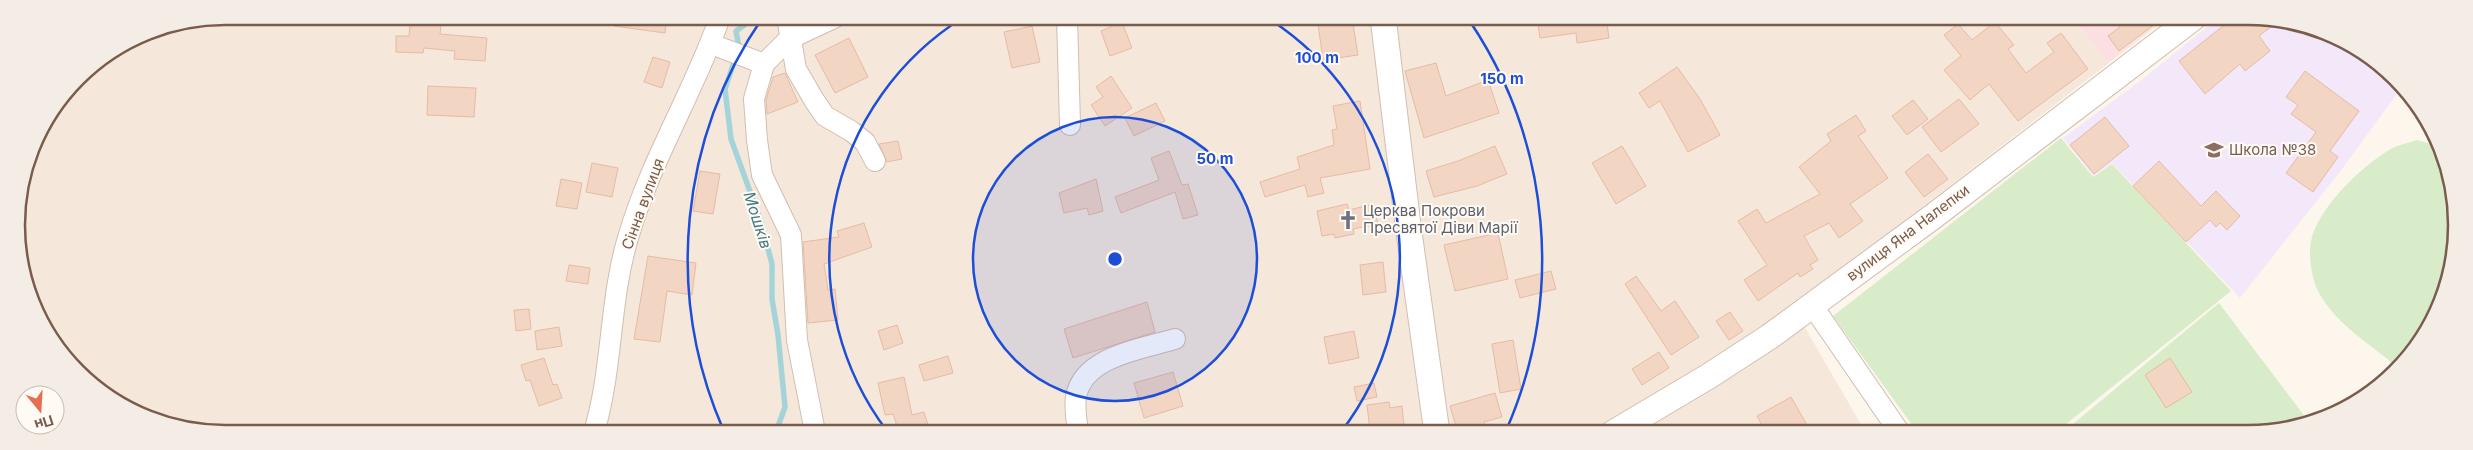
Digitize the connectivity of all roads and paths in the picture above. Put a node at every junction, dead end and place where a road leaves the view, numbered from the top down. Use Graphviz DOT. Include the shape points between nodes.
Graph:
graph roads {
  1 [pos="718,25"];
  2 [pos="788,25"];
  3 [pos="820,25"];
  4 [pos="1067,25"];
  5 [pos="1384,25"];
  6 [pos="2184,25"];
  7 [pos="789,40"];
  8 [pos="713,44"];
  9 [pos="761,62"];
  10 [pos="1070,125"];
  11 [pos="874,161"];
  12 [pos="1812,305"];
  13 [pos="1175,339"];
  14 [pos="596,425"];
  15 [pos="814,425"];
  16 [pos="1078,425"];
  17 [pos="1436,425"];
  18 [pos="1626,425"];
  19 [pos="1894,425"];
  1 -- 8 [label="street, Сінна вулиця"];
  2 -- 7 [label="street"];
  3 -- 7 [label="street"];
  4 -- 10 [label="street"];
  5 -- 17 [label="street"];
  6 -- 12 [label="street, вулиця Яна Налепки"];
  7 -- 9 [label="street"];
  7 -- 11 [label="street" via="796,69 825,116 865,142"];
  8 -- 9 [label="street"];
  8 -- 14 [label="street, Сінна вулиця" via="651,175 627,238"];
  9 -- 15 [label="street" via="754,99 762,176 791,235 797,340"];
  12 -- 18 [label="street, вулиця Яна Налепки" via="1709,376"];
  12 -- 19 [label="street"];
  13 -- 16 [label="street" via="1120,355 1095,368 1083,380 1076,398"];
}
